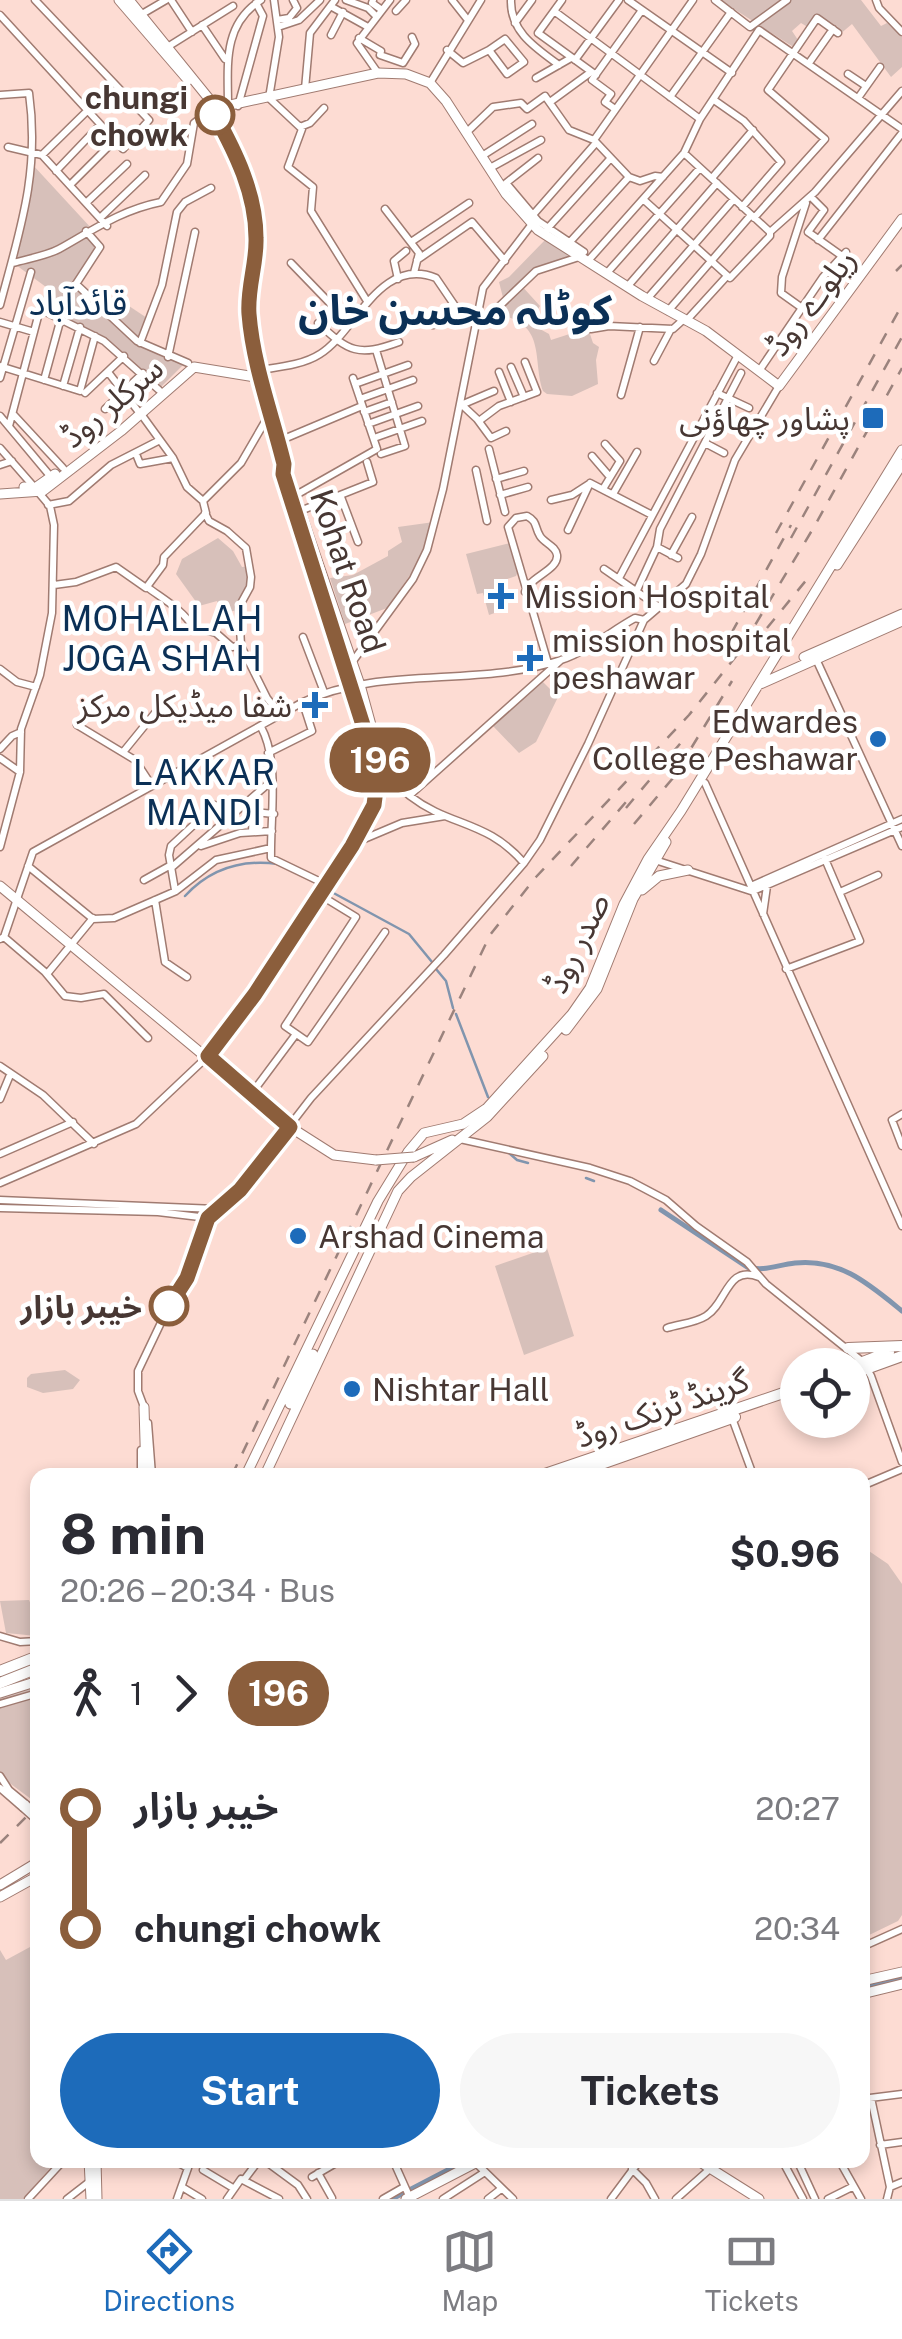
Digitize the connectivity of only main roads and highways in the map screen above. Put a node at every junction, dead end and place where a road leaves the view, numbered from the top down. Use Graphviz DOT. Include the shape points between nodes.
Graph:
graph roads {
  1 [pos="119,0"];
  2 [pos="129,0"];
  3 [pos="149,28"];
  4 [pos="184,70"];
  5 [pos="209,106"];
  6 [pos="902,219"];
  7 [pos="190,366"];
  8 [pos="260,374"];
  9 [pos="139,412"];
  10 [pos="901,457"];
  11 [pos="284,464"];
  12 [pos="37,490"];
  13 [pos="0,492"];
  14 [pos="298,512"];
  15 [pos="902,618"];
  16 [pos="762,679"];
  17 [pos="357,686"];
  18 [pos="688,870"];
  19 [pos="0,886"];
  20 [pos="633,898"];
  21 [pos="208,1056"];
  22 [pos="476,1121"];
  23 [pos="389,1206"];
  24 [pos="902,1347"];
  25 [pos="848,1348"];
  26 [pos="902,1356"];
  27 [pos="870,1362"];
  28 [pos="870,1364"];
  29 [pos="780,1397"];
  30 [pos="780,1398"];
  31 [pos="144,1407"];
  32 [pos="267,1436"];
  33 [pos="146,1468"];
  34 [pos="258,1468"];
  35 [pos="258,1468"];
  36 [pos="259,1468"];
  37 [pos="259,1468"];
  38 [pos="563,1468"];
  39 [pos="590,1468"];
  40 [pos="30,1662"];
  41 [pos="0,1673"];
  42 [pos="30,1685"];
  43 [pos="0,1698"];
  44 [pos="30,1874"];
  45 [pos="0,1891"];
  46 [pos="902,1972"];
  47 [pos="870,1979"];
  48 [pos="897,1986"];
  49 [pos="870,1992"];
  50 [pos="92,2168"];
  51 [pos="93,2168"];
  52 [pos="464,2168"];
  53 [pos="709,2168"];
  54 [pos="407,2196"];
  55 [pos="94,2199"];
  56 [pos="759,2199"];
  1 -- 3 [label="main road"];
  2 -- 3 [label="main road"];
  3 -- 4 [label="main road"];
  3 -- 4 [label="main road"];
  4 -- 5 [label="main road, Kohat Road"];
  5 -- 6 [label="main road, ریلوے روڈ" via="233,107 378,73 430,84 532,220 606,274 706,330 779,386"];
  5 -- 8 [label="main road, Kohat Road" via="238,156 252,207 256,238 248,310"];
  7 -- 8 [label="main road" via="198,361"];
  7 -- 9 [label="main road, سرکلر روڈ"];
  7 -- 9 [label="main road"];
  8 -- 11 [label="main road, Kohat Road"];
  9 -- 12 [label="main road, سرکلر روڈ"];
  9 -- 12 [label="main road"];
  10 -- 16 [label="main road, صدر روڈ"];
  11 -- 14 [label="main road, Kohat Road"];
  11 -- 14 [label="main road"];
  12 -- 13 [label="main road"];
  14 -- 17 [label="main road"];
  14 -- 17 [label="main road, Kohat Road"];
  15 -- 16 [label="main road"];
  15 -- 16 [label="main road"];
  16 -- 20 [label="main road, صدر روڈ"];
  16 -- 22 [label="main road, صدر روڈ" via="648,858 584,999"];
  17 -- 21 [label="main road" via="370,747 380,758 374,805 356,843"];
  18 -- 20 [label="main road" via="659,876"];
  19 -- 21 [label="main road"];
  20 -- 22 [label="main road, صدر روڈ" via="590,1001 506,1100"];
  21 -- 22 [label="main road, bridge" via="334,1156 414,1157"];
  22 -- 23 [label="main road, صدر روڈ" via="411,1176"];
  22 -- 32 [label="main road, صدر روڈ" via="424,1134 408,1152"];
  23 -- 36 [label="main road"];
  23 -- 37 [label="main road, صدر روڈ"];
  24 -- 25 [label="highway"];
  24 -- 27 [label="highway"];
  26 -- 28 [label="highway"];
  29 -- 38 [label="highway, گرینڈ ٹرنک روڈ"];
  30 -- 39 [label="highway, گرینڈ ٹرنک روڈ"];
  31 -- 33 [label="main road"];
  32 -- 34 [label="main road"];
  32 -- 35 [label="main road, صدر روڈ"];
  40 -- 41 [label="highway"];
  42 -- 43 [label="main road"];
  44 -- 45 [label="main road"];
  46 -- 47 [label="main road"];
  48 -- 49 [label="main road"];
  50 -- 55 [label="main road"];
  51 -- 55 [label="main road"];
  52 -- 54 [label="main road"];
  53 -- 56 [label="main road"];
}
